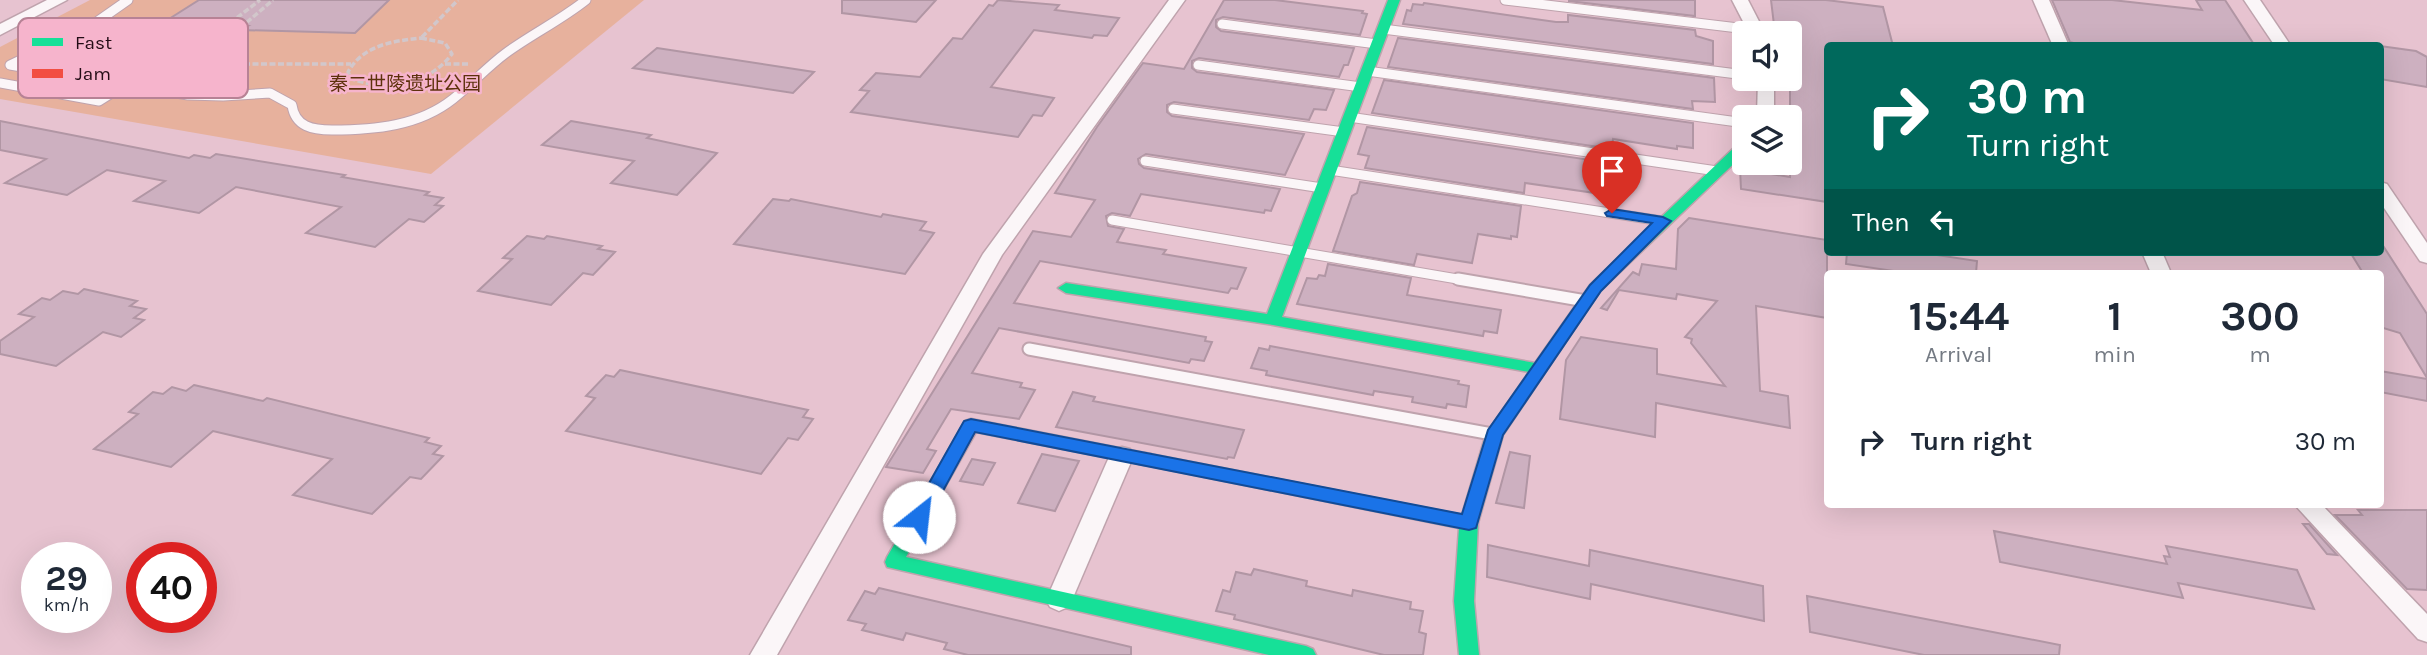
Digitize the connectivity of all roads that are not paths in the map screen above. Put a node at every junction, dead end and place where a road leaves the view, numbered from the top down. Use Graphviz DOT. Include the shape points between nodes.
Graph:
graph roads {
  1 [pos="59,0"];
  2 [pos="128,0"];
  3 [pos="586,0"];
  4 [pos="1177,0"];
  5 [pos="1394,0"];
  6 [pos="1505,0"];
  7 [pos="1740,0"];
  8 [pos="2041,0"];
  9 [pos="2252,0"];
  10 [pos="24,18"];
  11 [pos="102,18"];
  12 [pos="18,21"];
  13 [pos="1750,21"];
  14 [pos="1222,24"];
  15 [pos="1732,29"];
  16 [pos="0,30"];
  17 [pos="1380,36"];
  18 [pos="2059,42"];
  19 [pos="2280,42"];
  20 [pos="18,61"];
  21 [pos="10,65"];
  22 [pos="1198,65"];
  23 [pos="18,66"];
  24 [pos="0,71"];
  25 [pos="1732,74"];
  26 [pos="1364,79"];
  27 [pos="0,83"];
  28 [pos="18,86"];
  29 [pos="248,93"];
  30 [pos="82,98"];
  31 [pos="104,98"];
  32 [pos="1173,109"];
  33 [pos="1732,121"];
  34 [pos="1346,125"];
  35 [pos="1732,157"];
  36 [pos="1145,161"];
  37 [pos="1330,170"];
  38 [pos="1717,171"];
  39 [pos="1322,188"];
  40 [pos="2384,194"];
  41 [pos="1112,220"];
  42 [pos="1663,221"];
  43 [pos="1298,252"];
  44 [pos="2427,257"];
  45 [pos="1066,288"];
  46 [pos="1587,301"];
  47 [pos="1273,320"];
  48 [pos="1029,349"];
  49 [pos="1540,369"];
  50 [pos="1494,434"];
  51 [pos="1122,455"];
  52 [pos="2310,508"];
  53 [pos="1469,523"];
  54 [pos="1059,600"];
  55 [pos="2427,631"];
  56 [pos="763,655"];
  57 [pos="1306,655"];
  58 [pos="1469,655"];
  1 -- 10 [label="street"];
  2 -- 11 [label="lane"];
  3 -- 29 [label="lane" via="500,57 442,106 386,128 309,128 296,120 286,99 265,91"];
  4 -- 56 [label="street" via="993,254"];
  5 -- 17 [label="street"];
  6 -- 15 [label="lane"];
  7 -- 13 [label="street"];
  8 -- 18 [label="street"];
  9 -- 19 [label="street"];
  12 -- 16 [label="street"];
  14 -- 17 [label="lane"];
  17 -- 25 [label="lane"];
  17 -- 26 [label="street"];
  20 -- 21 [label="lane"];
  21 -- 23 [label="lane"];
  21 -- 24 [label="lane"];
  22 -- 26 [label="lane"];
  26 -- 33 [label="lane"];
  26 -- 34 [label="street"];
  27 -- 28 [label="lane"];
  30 -- 31 [label="lane"];
  32 -- 34 [label="lane"];
  34 -- 37 [label="street"];
  34 -- 38 [label="lane"];
  35 -- 38 [label="street"];
  36 -- 39 [label="lane"];
  37 -- 39 [label="street"];
  37 -- 42 [label="lane"];
  38 -- 42 [label="street"];
  39 -- 43 [label="street"];
  40 -- 44 [label="street"];
  41 -- 43 [label="lane"];
  42 -- 46 [label="street"];
  43 -- 46 [label="lane"];
  43 -- 47 [label="street"];
  45 -- 47 [label="street"];
  46 -- 49 [label="street"];
  47 -- 49 [label="street"];
  48 -- 50 [label="lane"];
  49 -- 50 [label="street"];
  50 -- 53 [label="street"];
  51 -- 53 [label="street"];
  51 -- 54 [label="street"];
  51 -- 54 [label="street" via="971,425 894,562"];
  52 -- 55 [label="street"];
  53 -- 58 [label="street" via="1464,601"];
  54 -- 57 [label="street"];
}
